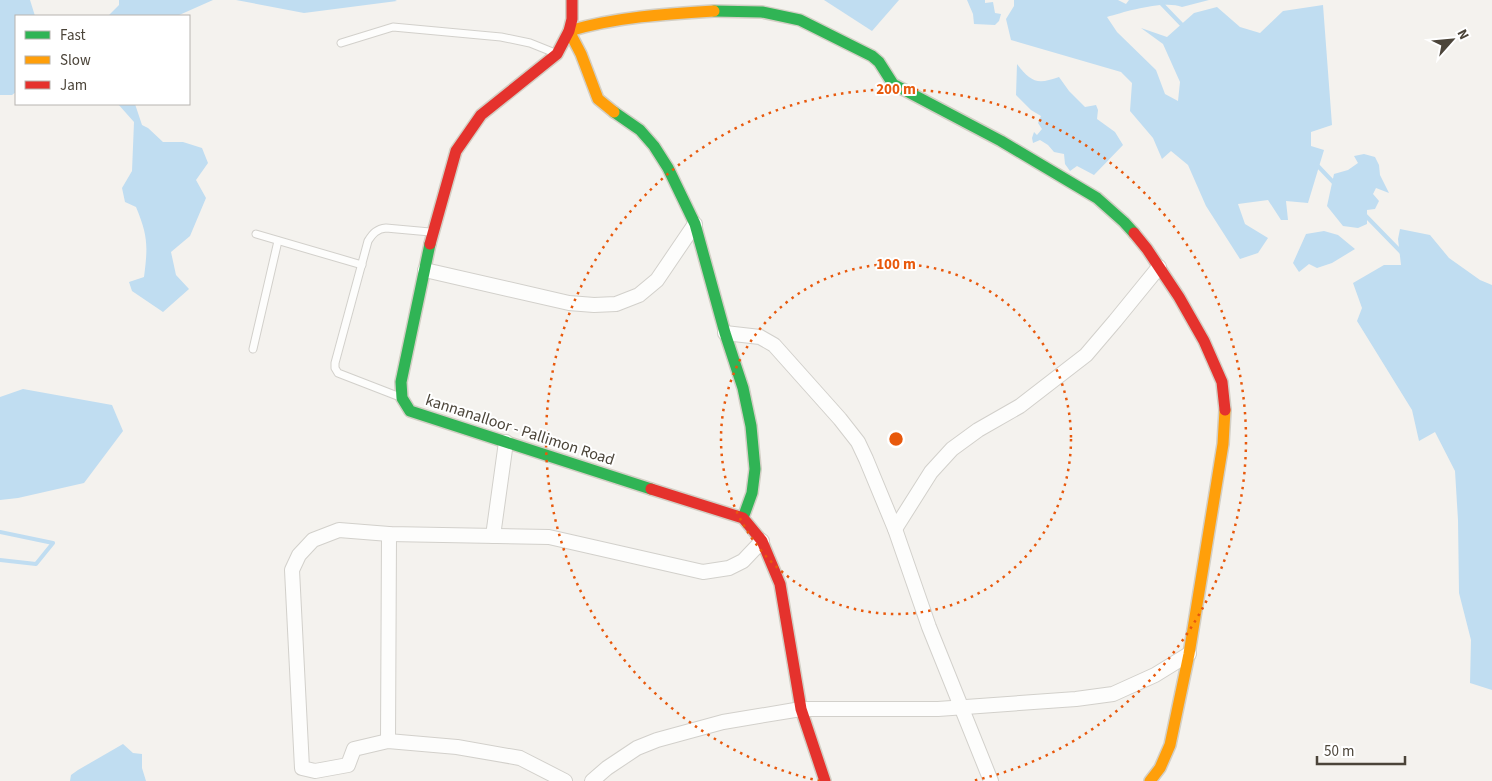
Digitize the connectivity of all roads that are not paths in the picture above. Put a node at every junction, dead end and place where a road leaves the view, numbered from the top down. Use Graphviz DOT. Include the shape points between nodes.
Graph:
graph roads {
  1 [pos="572,0"];
  2 [pos="570,31"];
  3 [pos="341,43"];
  4 [pos="557,54"];
  5 [pos="695,224"];
  6 [pos="433,232"];
  7 [pos="256,234"];
  8 [pos="278,240"];
  9 [pos="362,265"];
  10 [pos="1159,267"];
  11 [pos="425,270"];
  12 [pos="725,333"];
  13 [pos="253,349"];
  14 [pos="402,398"];
  15 [pos="506,442"];
  16 [pos="743,518"];
  17 [pos="895,528"];
  18 [pos="389,534"];
  19 [pos="493,536"];
  20 [pos="762,541"];
  21 [pos="1189,654"];
  22 [pos="961,707"];
  23 [pos="801,709"];
  24 [pos="388,741"];
  25 [pos="565,781"];
  26 [pos="592,781"];
  27 [pos="825,781"];
  28 [pos="991,781"];
  29 [pos="1150,781"];
  1 -- 2 [label="street, kannanalloor - Pallimon Road"];
  2 -- 4 [label="street, kannanalloor - Pallimon Road"];
  2 -- 5 [label="street" via="598,99 640,130 654,146"];
  2 -- 10 [label="street" via="616,20 723,10 762,12 800,20 872,56 879,61 893,84 1001,141 1098,198 1147,248"];
  3 -- 4 [label="lane" via="393,27 424,28 501,37 530,43"];
  4 -- 6 [label="street, kannanalloor - Pallimon Road" via="481,115 456,151"];
  5 -- 11 [label="street" via="657,280 639,295 616,304 569,303"];
  5 -- 12 [label="street"];
  6 -- 9 [label="lane" via="379,229 368,241"];
  6 -- 11 [label="street, kannanalloor - Pallimon Road"];
  7 -- 8 [label="lane"];
  8 -- 9 [label="lane"];
  8 -- 13 [label="lane"];
  9 -- 14 [label="lane" via="335,368 338,373"];
  10 -- 17 [label="street" via="1086,355 1020,406 952,449 932,472"];
  10 -- 21 [label="street" via="1204,341 1222,382 1225,410 1223,444"];
  11 -- 14 [label="street, kannanalloor - Pallimon Road" via="401,382"];
  12 -- 16 [label="street" via="743,388 751,426 755,469 752,493"];
  12 -- 17 [label="street" via="760,337 774,344 840,419 858,442"];
  14 -- 15 [label="street, kannanalloor - Pallimon Road" via="410,411"];
  15 -- 16 [label="street, kannanalloor - Pallimon Road"];
  15 -- 19 [label="street"];
  16 -- 20 [label="street"];
  17 -- 22 [label="street"];
  18 -- 19 [label="street"];
  18 -- 24 [label="street"];
  18 -- 24 [label="street" via="339,530 325,534 313,540 299,555 292,570 302,768 315,770 348,765 354,749"];
  19 -- 20 [label="street" via="549,537 703,572 729,568 743,561"];
  20 -- 23 [label="street" via="780,584"];
  21 -- 22 [label="street" via="1155,675 1114,694"];
  21 -- 29 [label="street" via="1170,745"];
  22 -- 23 [label="street"];
  22 -- 28 [label="street"];
  23 -- 26 [label="street" via="723,722 658,740 637,748"];
  23 -- 27 [label="street"];
  24 -- 25 [label="street" via="457,747 520,758"];
}
